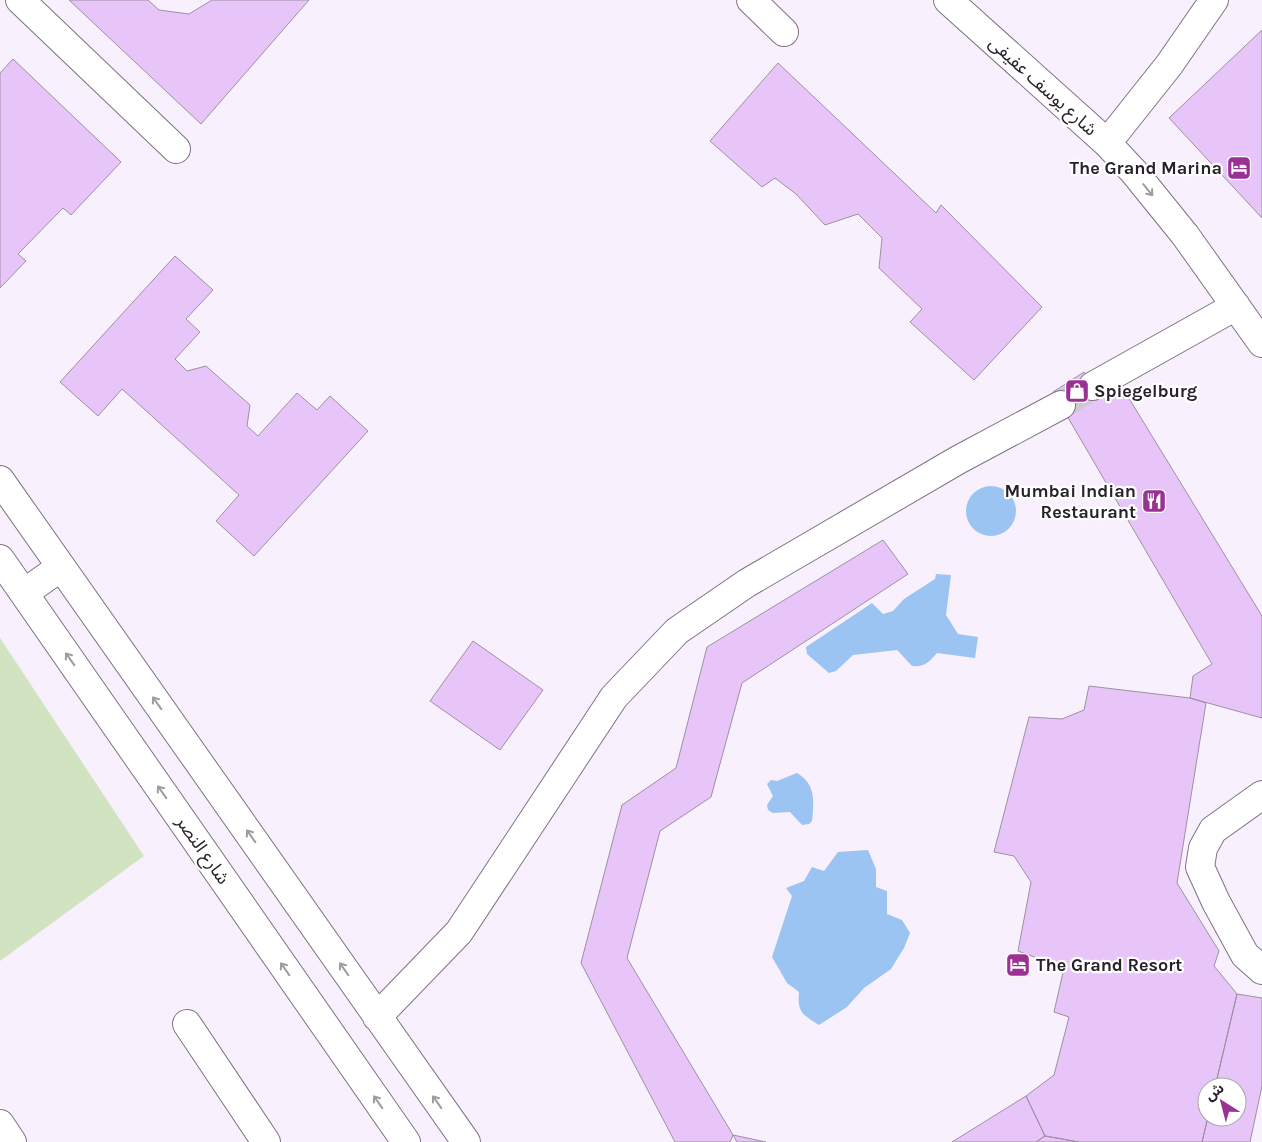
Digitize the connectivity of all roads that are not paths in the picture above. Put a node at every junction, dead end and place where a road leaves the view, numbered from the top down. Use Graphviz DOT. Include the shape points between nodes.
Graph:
graph roads {
  1 [pos="20,0"];
  2 [pos="751,0"];
  3 [pos="948,0"];
  4 [pos="1214,0"];
  5 [pos="784,32"];
  6 [pos="1107,143"];
  7 [pos="176,149"];
  8 [pos="1236,306"];
  9 [pos="1262,343"];
  10 [pos="1093,386"];
  11 [pos="1060,405"];
  12 [pos="0,480"];
  13 [pos="0,559"];
  14 [pos="61,567"];
  15 [pos="24,593"];
  16 [pos="1262,795"];
  17 [pos="1262,970"];
  18 [pos="377,1017"];
  19 [pos="187,1024"];
  20 [pos="0,1124"];
  21 [pos="12,1142"];
  22 [pos="266,1142"];
  23 [pos="406,1142"];
  24 [pos="466,1142"];
  1 -- 7 [label="street"];
  2 -- 5 [label="street"];
  3 -- 6 [label="street, شارع يوسف عفيفى"];
  4 -- 6 [label="street" via="1170,65"];
  6 -- 8 [label="street, شارع يوسف عفيفى, one-way" via="1185,235"];
  8 -- 9 [label="street, شارع يوسف عفيفى"];
  8 -- 10 [label="street"];
  11 -- 18 [label="street" via="958,460 747,583 677,631 614,697 459,932"];
  12 -- 14 [label="street"];
  13 -- 15 [label="street, شارع النصر"];
  14 -- 15 [label="street"];
  18 -- 14 [label="street, one-way"];
  23 -- 15 [label="street, شارع النصر, one-way"];
  16 -- 17 [label="street" via="1213,830 1203,848 1200,867 1246,955"];
  24 -- 18 [label="street, one-way"];
  19 -- 22 [label="street"];
  20 -- 21 [label="street"];
}
